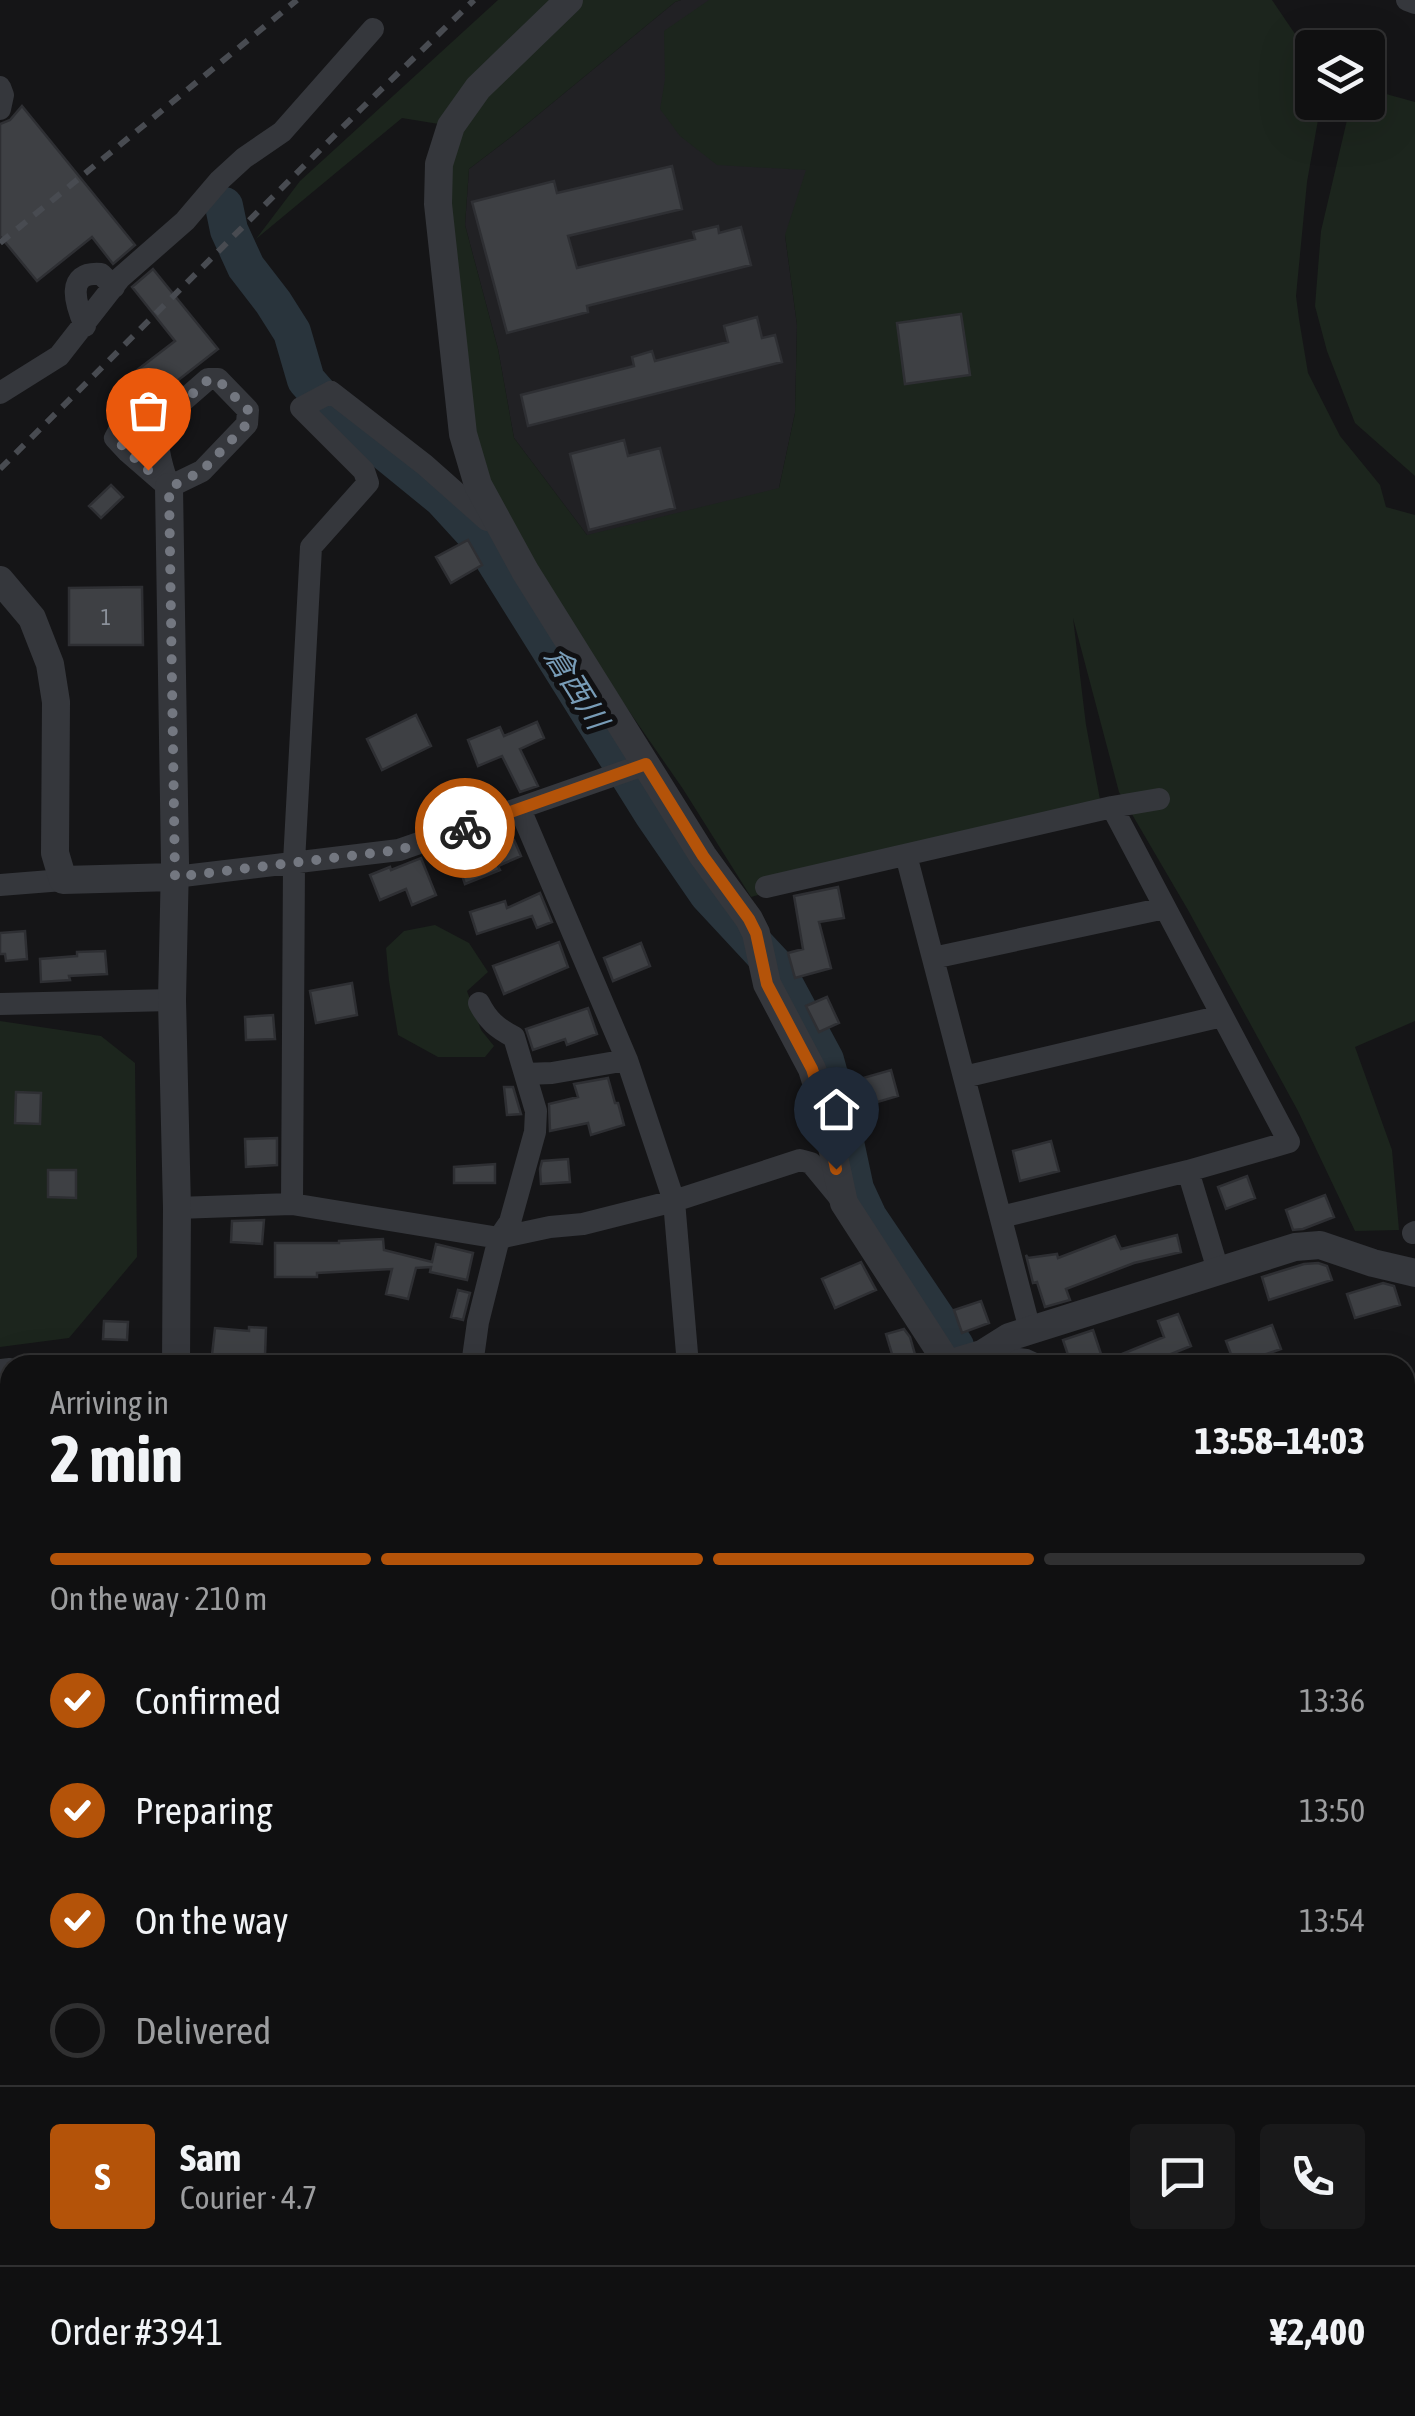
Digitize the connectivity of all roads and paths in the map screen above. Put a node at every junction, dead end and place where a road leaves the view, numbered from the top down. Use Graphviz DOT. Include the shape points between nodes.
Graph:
graph roads {
  1 [pos="569,0"];
  2 [pos="1407,0"];
  3 [pos="1415,3"];
  4 [pos="373,29"];
  5 [pos="0,86"];
  6 [pos="0,109"];
  7 [pos="0,394"];
  8 [pos="162,424"];
  9 [pos="169,488"];
  10 [pos="496,521"];
  11 [pos="0,580"];
  12 [pos="646,764"];
  13 [pos="1160,800"];
  14 [pos="1112,807"];
  15 [pos="520,809"];
  16 [pos="906,854"];
  17 [pos="294,862"];
  18 [pos="175,877"];
  19 [pos="64,880"];
  20 [pos="0,885"];
  21 [pos="766,887"];
  22 [pos="1165,908"];
  23 [pos="933,958"];
  24 [pos="172,1000"];
  25 [pos="0,1004"];
  26 [pos="480,1004"];
  27 [pos="1222,1016"];
  28 [pos="628,1060"];
  29 [pos="525,1074"];
  30 [pos="964,1077"];
  31 [pos="1188,1172"];
  32 [pos="674,1202"];
  33 [pos="844,1203"];
  34 [pos="292,1204"];
  35 [pos="177,1208"];
  36 [pos="1001,1218"];
  37 [pos="500,1238"];
  38 [pos="1218,1270"];
  39 [pos="1415,1273"];
  40 [pos="1030,1330"];
  41 [pos="982,1354"];
  42 [pos="176,1355"];
  43 [pos="473,1355"];
  44 [pos="687,1355"];
  45 [pos="941,1355"];
  46 [pos="979,1355"];
  47 [pos="989,1355"];
  1 -- 10 [label="street" via="478,88 451,126 439,164 463,434"];
  2 -- 3 [label="street"];
  4 -- 7 [label="street" via="282,132 220,180 114,287 59,356"];
  5 -- 6 [label="street"];
  8 -- 9 [label="street" via="157,442"];
  8 -- 9 [label="street" via="121,427 115,438"];
  8 -- 9 [label="street" via="208,380 218,380 248,410 247,424 202,471"];
  9 -- 18 [label="street"];
  10 -- 12 [label="street"];
  10 -- 17 [label="street" via="331,392 301,408 368,482 311,547"];
  11 -- 19 [label="street" via="32,618 50,664 55,852"];
  12 -- 15 [label="street"];
  12 -- 33 [label="street" via="756,933 767,984 812,1069"];
  13 -- 14 [label="street"];
  14 -- 16 [label="street"];
  14 -- 22 [label="street"];
  15 -- 17 [label="street" via="399,850"];
  15 -- 28 [label="street"];
  16 -- 21 [label="street"];
  16 -- 23 [label="street"];
  17 -- 18 [label="street"];
  17 -- 34 [label="street"];
  18 -- 19 [label="street"];
  18 -- 24 [label="street"];
  19 -- 20 [label="street"];
  22 -- 23 [label="street"];
  22 -- 27 [label="street"];
  23 -- 30 [label="street"];
  24 -- 25 [label="street"];
  24 -- 35 [label="street"];
  26 -- 29 [label="street" via="496,1028 514,1037"];
  27 -- 30 [label="street"];
  27 -- 31 [label="street" via="1289,1142"];
  28 -- 29 [label="street"];
  28 -- 32 [label="street"];
  29 -- 37 [label="street" via="535,1132"];
  30 -- 36 [label="street"];
  31 -- 36 [label="street"];
  31 -- 38 [label="street"];
  32 -- 33 [label="street" via="800,1160 810,1162"];
  32 -- 37 [label="street"];
  32 -- 44 [label="street"];
  33 -- 45 [label="street"];
  34 -- 35 [label="street"];
  34 -- 37 [label="street"];
  35 -- 42 [label="street"];
  36 -- 40 [label="street"];
  37 -- 43 [label="street"];
  38 -- 39 [label="street" via="1320,1245"];
  38 -- 40 [label="street"];
  40 -- 41 [label="street"];
  41 -- 46 [label="street"];
  41 -- 47 [label="street"];
}
